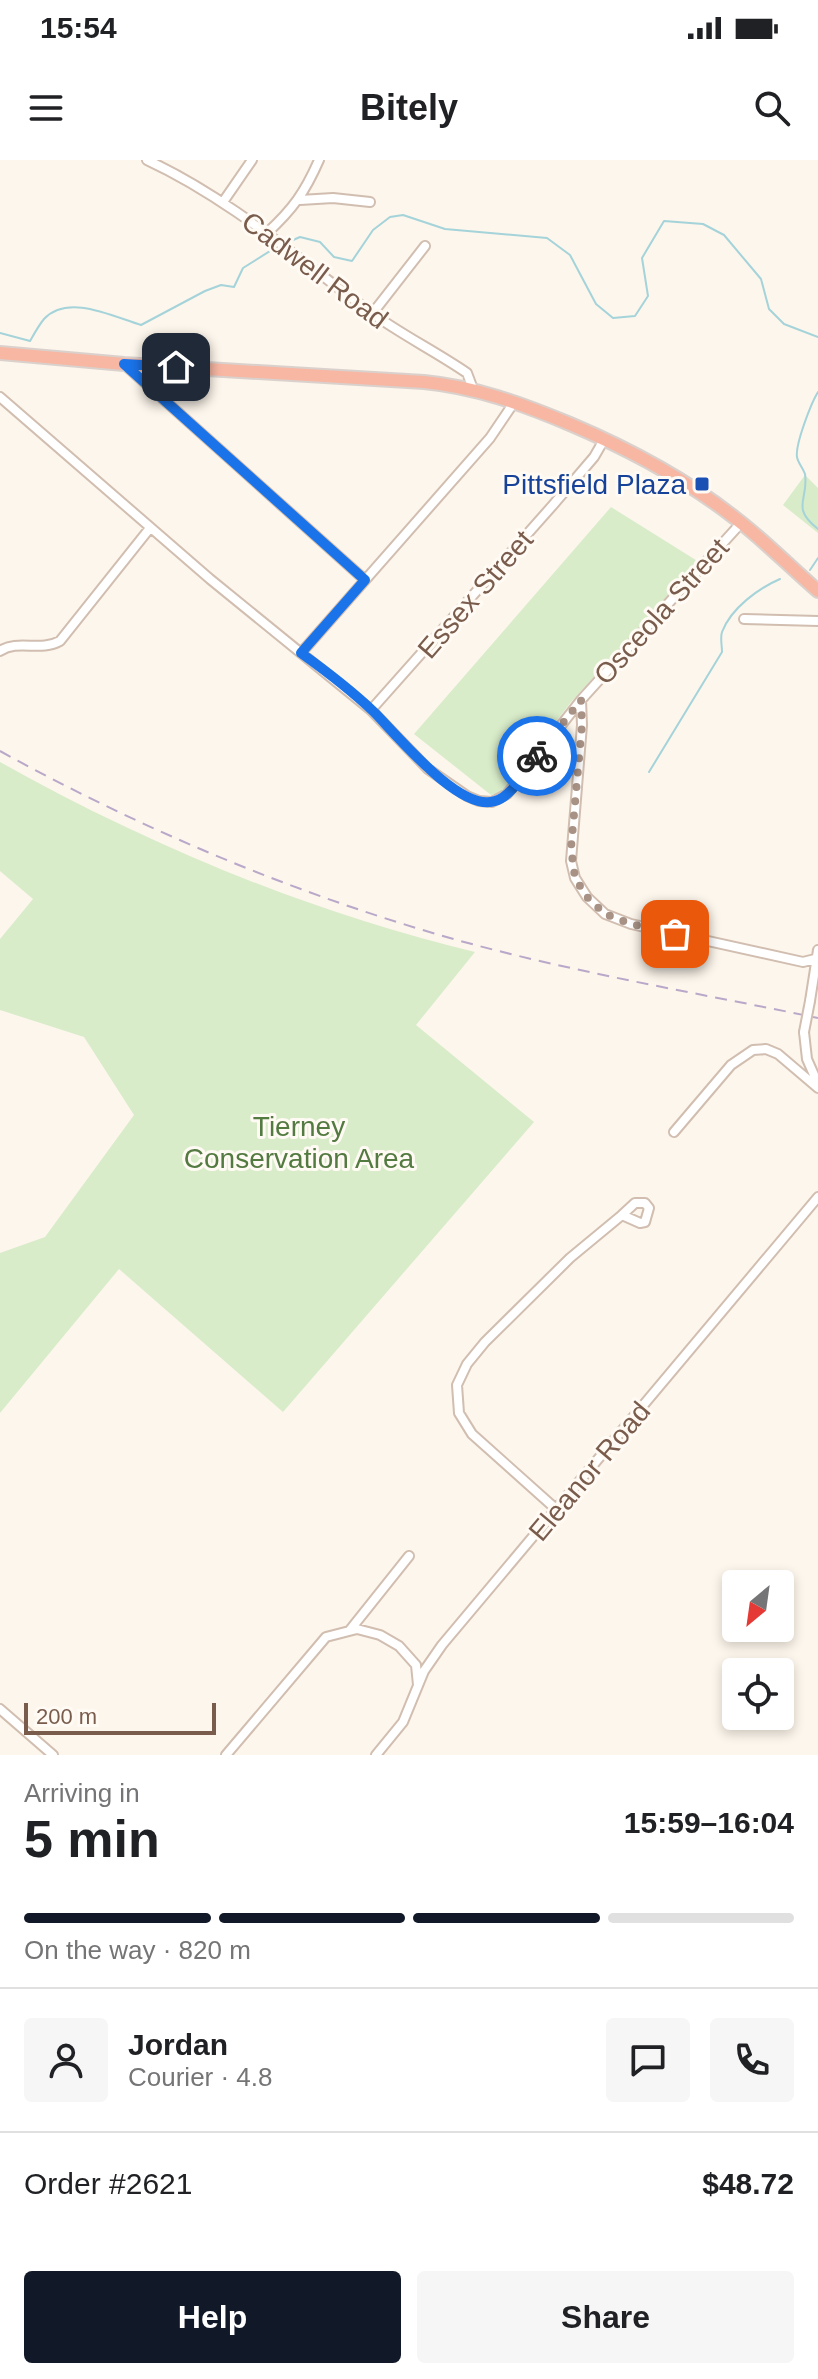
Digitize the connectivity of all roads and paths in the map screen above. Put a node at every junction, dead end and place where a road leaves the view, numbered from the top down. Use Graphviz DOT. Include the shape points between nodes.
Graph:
graph roads {
  1 [pos="147,160"];
  2 [pos="252,160"];
  3 [pos="319,160"];
  4 [pos="300,200"];
  5 [pos="223,202"];
  6 [pos="370,202"];
  7 [pos="267,233"];
  8 [pos="425,246"];
  9 [pos="372,314"];
  10 [pos="0,353"];
  11 [pos="124,364"];
  12 [pos="473,389"];
  13 [pos="0,397"];
  14 [pos="515,401"];
  15 [pos="605,438"];
  16 [pos="741,523"];
  17 [pos="150,528"];
  18 [pos="365,580"];
  19 [pos="818,591"];
  20 [pos="744,619"];
  21 [pos="818,621"];
  22 [pos="0,651"];
  23 [pos="301,653"];
  24 [pos="581,700"];
  25 [pos="371,710"];
  26 [pos="817,956"];
  27 [pos="818,1086"];
  28 [pos="674,1132"];
  29 [pos="818,1197"];
  30 [pos="622,1215"];
  31 [pos="557,1510"];
  32 [pos="409,1556"];
  33 [pos="350,1630"];
  34 [pos="418,1686"];
  35 [pos="0,1709"];
  36 [pos="53,1755"];
  37 [pos="226,1755"];
  38 [pos="376,1755"];
  1 -- 5 [label="street, Cadwell Road"];
  2 -- 5 [label="street"];
  3 -- 4 [label="street"];
  4 -- 6 [label="street"];
  4 -- 7 [label="street"];
  5 -- 7 [label="street, Cadwell Road"];
  7 -- 9 [label="street, Cadwell Road"];
  8 -- 9 [label="street"];
  9 -- 12 [label="street, Cadwell Road" via="467,373"];
  10 -- 11 [label="highway"];
  11 -- 12 [label="highway"];
  11 -- 18 [label="street"];
  12 -- 14 [label="highway"];
  13 -- 17 [label="street"];
  14 -- 15 [label="highway"];
  14 -- 18 [label="street" via="490,438"];
  15 -- 16 [label="highway" via="661,467"];
  15 -- 25 [label="street, Essex Street" via="553,505"];
  16 -- 19 [label="highway"];
  16 -- 24 [label="street, Osceola Street"];
  17 -- 22 [label="street" via="60,641"];
  17 -- 23 [label="street"];
  18 -- 23 [label="street"];
  20 -- 21 [label="street"];
  23 -- 25 [label="street"];
  24 -- 25 [label="street, Osceola Street" via="510,792 487,803 428,769"];
  24 -- 26 [label="street" via="571,861 583,892 611,917 647,928 803,962"];
  26 -- 27 [label="street, bridge" via="804,1032"];
  27 -- 28 [label="street" via="778,1054 753,1050 731,1065"];
  29 -- 31 [label="street, Eleanor Road"];
  30 -- 31 [label="street" via="485,1342 457,1385 457,1407 468,1430"];
  31 -- 34 [label="street, Eleanor Road" via="442,1645"];
  32 -- 33 [label="street"];
  33 -- 34 [label="street" via="369,1630 399,1646 416,1665"];
  33 -- 37 [label="street" via="326,1637"];
  34 -- 38 [label="street, Eleanor Road" via="403,1722"];
  35 -- 36 [label="street"];
}
